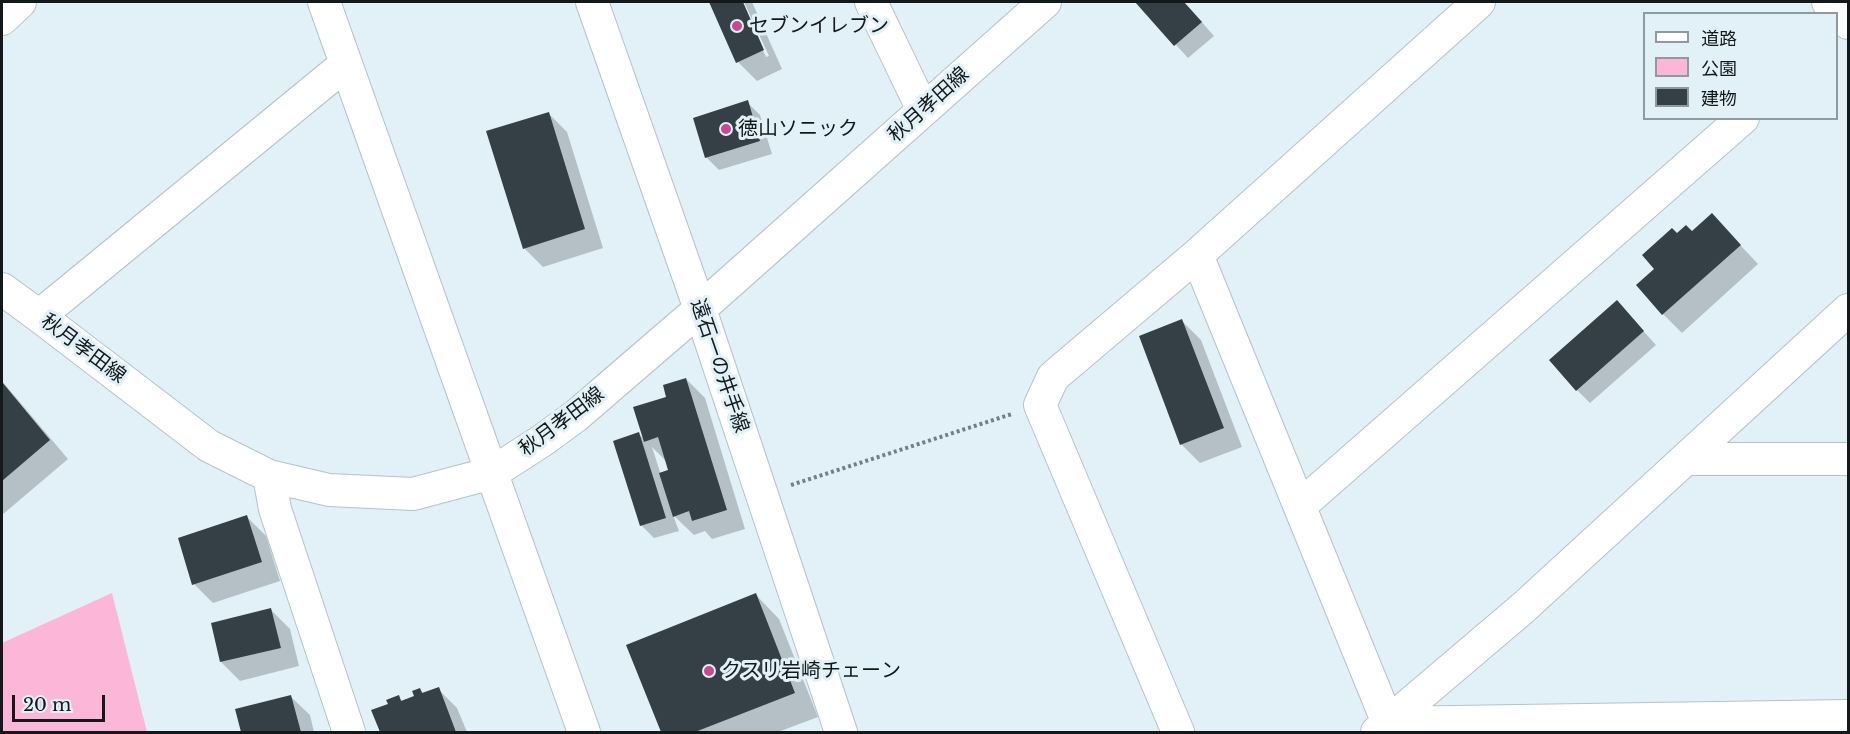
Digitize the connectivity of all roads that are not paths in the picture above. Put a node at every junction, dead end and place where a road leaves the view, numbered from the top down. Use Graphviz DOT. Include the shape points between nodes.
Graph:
graph roads {
  1 [pos="20,2"];
  2 [pos="324,2"];
  3 [pos="592,2"];
  4 [pos="871,2"];
  5 [pos="1045,2"];
  6 [pos="1479,2"];
  7 [pos="1838,14"];
  8 [pos="2,19"];
  9 [pos="1848,25"];
  10 [pos="346,64"];
  11 [pos="923,110"];
  12 [pos="1741,120"];
  13 [pos="1197,255"];
  14 [pos="2,290"];
  15 [pos="700,309"];
  16 [pos="1848,310"];
  17 [pos="39,316"];
  18 [pos="1687,459"];
  19 [pos="1848,459"];
  20 [pos="492,473"];
  21 [pos="269,476"];
  22 [pos="1300,506"];
  23 [pos="1848,716"];
  24 [pos="1382,728"];
  25 [pos="350,732"];
  26 [pos="584,732"];
  27 [pos="842,732"];
  28 [pos="1178,732"];
  1 -- 8 [label="street"];
  2 -- 10 [label="street"];
  3 -- 15 [label="street, 遠石一の井手線"];
  4 -- 11 [label="street"];
  5 -- 11 [label="street, 秋月孝田線"];
  6 -- 13 [label="street"];
  7 -- 9 [label="street"];
  10 -- 17 [label="street"];
  10 -- 20 [label="street"];
  11 -- 15 [label="street, 秋月孝田線"];
  12 -- 22 [label="street"];
  13 -- 22 [label="street"];
  13 -- 28 [label="street" via="1053,377 1040,405"];
  14 -- 17 [label="street, 秋月孝田線"];
  15 -- 20 [label="street, 秋月孝田線" via="577,415"];
  15 -- 27 [label="street, 遠石一の井手線"];
  16 -- 18 [label="street"];
  17 -- 21 [label="street, 秋月孝田線" via="209,446"];
  18 -- 19 [label="street"];
  18 -- 24 [label="street" via="1523,608"];
  20 -- 21 [label="street, 秋月孝田線" via="413,494 329,490"];
  20 -- 26 [label="street"];
  21 -- 25 [label="street" via="275,509"];
  22 -- 24 [label="street"];
  23 -- 24 [label="street"];
}
